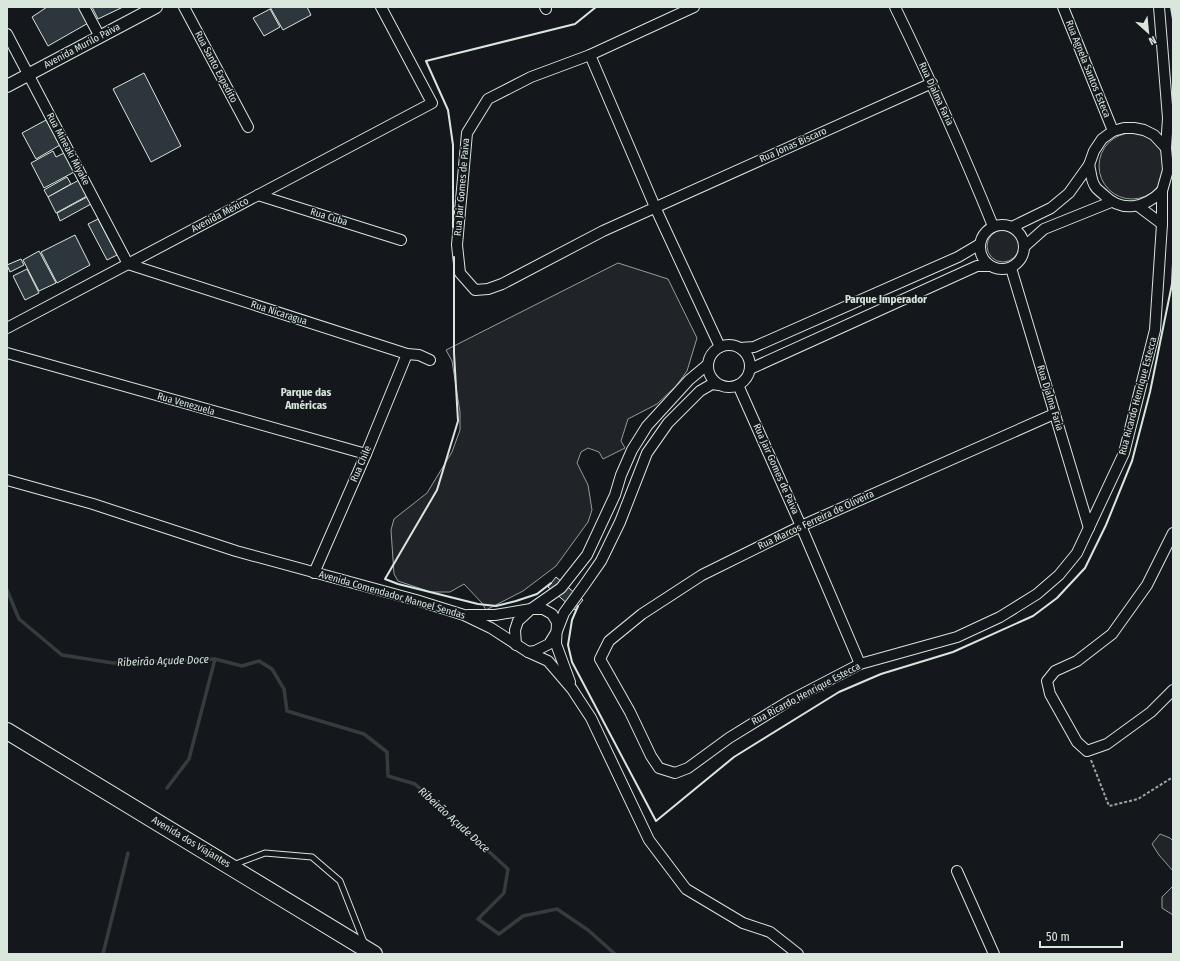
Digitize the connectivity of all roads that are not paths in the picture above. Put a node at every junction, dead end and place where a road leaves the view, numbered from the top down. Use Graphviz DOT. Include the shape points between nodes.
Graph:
graph roads {
  1 [pos="84,7"];
  2 [pos="156,7"];
  3 [pos="184,7"];
  4 [pos="382,7"];
  5 [pos="694,7"];
  6 [pos="895,7"];
  7 [pos="1063,7"];
  8 [pos="1159,7"];
  9 [pos="7,34"];
  10 [pos="100,37"];
  11 [pos="590,55"];
  12 [pos="28,74"];
  13 [pos="932,83"];
  14 [pos="7,86"];
  15 [pos="1168,118"];
  16 [pos="248,127"];
  17 [pos="1114,131"];
  18 [pos="1154,135"];
  19 [pos="1166,148"];
  20 [pos="1089,165"];
  21 [pos="1162,190"];
  22 [pos="258,195"];
  23 [pos="1111,202"];
  24 [pos="1138,206"];
  25 [pos="655,207"];
  26 [pos="1162,224"];
  27 [pos="993,226"];
  28 [pos="1014,226"];
  29 [pos="401,240"];
  30 [pos="980,244"];
  31 [pos="1025,246"];
  32 [pos="128,264"];
  33 [pos="990,266"];
  34 [pos="1011,268"];
  35 [pos="475,290"];
  36 [pos="7,328"];
  37 [pos="720,346"];
  38 [pos="740,348"];
  39 [pos="7,353"];
  40 [pos="407,354"];
  41 [pos="430,360"];
  42 [pos="707,365"];
  43 [pos="750,369"];
  44 [pos="719,385"];
  45 [pos="738,385"];
  46 [pos="1054,414"];
  47 [pos="366,454"];
  48 [pos="7,480"];
  49 [pos="801,526"];
  50 [pos="1089,528"];
  51 [pos="1173,533"];
  52 [pos="314,573"];
  53 [pos="531,609"];
  54 [pos="464,615"];
  55 [pos="558,630"];
  56 [pos="516,645"];
  57 [pos="528,652"];
  58 [pos="600,659"];
  59 [pos="860,664"];
  60 [pos="572,689"];
  61 [pos="1173,690"];
  62 [pos="7,731"];
  63 [pos="230,866"];
  64 [pos="957,871"];
  65 [pos="370,951"];
  66 [pos="798,954"];
  67 [pos="994,954"];
  1 -- 10 [label="street"];
  2 -- 10 [label="street, Avenida Murilo Paiva"];
  3 -- 16 [label="street, Rua Santo Expedito"];
  4 -- 22 [label="street, Avenida México" via="432,103"];
  5 -- 11 [label="street, Rua Jair Gomes de Paiva"];
  6 -- 13 [label="street, Rua Djalma Faria"];
  7 -- 17 [label="street, Rua Agnela Santos Esteca"];
  8 -- 15 [label="street, Rua Ricardo Henrique Estecca"];
  9 -- 12 [label="street, Rua Mineaki Miyake"];
  10 -- 12 [label="street, Avenida Murilo Paiva"];
  11 -- 25 [label="street"];
  11 -- 35 [label="street, Rua Jair Gomes de Paiva" via="531,77 488,99 466,133 457,245 460,273"];
  12 -- 14 [label="street, Avenida Murilo Paiva"];
  12 -- 32 [label="street, Rua Mineaki Miyake"];
  13 -- 25 [label="street, Rua Jonas Biscaro"];
  13 -- 27 [label="street, Rua Djalma Faria"];
  15 -- 18 [label="street"];
  15 -- 19 [label="street, Rua Ricardo Henrique Estecca"];
  17 -- 18 [label="street" via="1134,128"];
  17 -- 20 [label="street" via="1102,139"];
  18 -- 19 [label="street"];
  19 -- 21 [label="street, Rua Ricardo Henrique Estecca" via="1168,170"];
  20 -- 23 [label="street" via="1095,186"];
  20 -- 28 [label="street" via="1069,193 1051,208"];
  21 -- 24 [label="street" via="1151,200"];
  21 -- 26 [label="street, Rua Ricardo Henrique Estecca"];
  22 -- 29 [label="street, Rua Cuba"];
  22 -- 32 [label="street, Avenida México"];
  23 -- 24 [label="street" via="1124,206"];
  23 -- 31 [label="street" via="1044,229"];
  24 -- 26 [label="street"];
  25 -- 35 [label="street, Rua Jonas Biscaro" via="502,284"];
  25 -- 37 [label="street"];
  26 -- 50 [label="street, Rua Ricardo Henrique Estecca" via="1156,330 1124,454"];
  27 -- 28 [label="street"];
  27 -- 30 [label="street" via="983,234"];
  28 -- 31 [label="street" via="1022,235"];
  30 -- 33 [label="street" via="981,255"];
  30 -- 38 [label="street" via="958,257 754,347"];
  31 -- 34 [label="street" via="1021,260"];
  32 -- 36 [label="street, Avenida México"];
  32 -- 40 [label="street, Rua Nicaragua"];
  33 -- 34 [label="street" via="1000,269"];
  33 -- 43 [label="street" via="977,266"];
  34 -- 46 [label="street, Rua Djalma Faria"];
  37 -- 38 [label="street"];
  37 -- 42 [label="street" via="711,354"];
  38 -- 43 [label="street" via="748,357"];
  39 -- 47 [label="street, Rua Venezuela"];
  40 -- 41 [label="street, Rua Nicaragua" via="420,355"];
  40 -- 47 [label="street, Rua Chile"];
  42 -- 44 [label="street" via="710,377"];
  42 -- 53 [label="street" via="647,426 632,450 615,496 587,555 561,588"];
  43 -- 45 [label="street" via="746,378"];
  44 -- 45 [label="street"];
  44 -- 55 [label="street" via="712,384 700,391 668,423 647,454 620,522 601,560 564,612"];
  45 -- 49 [label="street, Rua Jair Gomes de Paiva"];
  46 -- 49 [label="street, Rua Marcos Ferreira de Oliveira"];
  46 -- 50 [label="street, Rua Djalma Faria"];
  47 -- 52 [label="street, Rua Chile"];
  48 -- 52 [label="street, Avenida Comendador Manoel Sendas"];
  49 -- 58 [label="street, Rua Marcos Ferreira de Oliveira" via="702,574 642,614 609,641"];
  49 -- 59 [label="street, Rua Jair Gomes de Paiva"];
  50 -- 59 [label="street, Rua Ricardo Henrique Estecca" via="1077,553 1059,575 1037,594 1000,617 957,637"];
  51 -- 61 [label="street" via="1147,585 1112,634 1077,661 1055,671 1046,680 1050,694 1077,742 1087,751 1107,744 1151,712"];
  52 -- 54 [label="street, Avenida Comendador Manoel Sendas"];
  53 -- 54 [label="street" via="495,615"];
  53 -- 55 [label="street" via="543,609 552,614 558,622"];
  53 -- 56 [label="street" via="518,621 515,630"];
  54 -- 56 [label="street, Avenida Comendador Manoel Sendas" via="491,628"];
  55 -- 57 [label="street" via="549,644"];
  55 -- 60 [label="street" via="556,644"];
  56 -- 57 [label="street, Avenida Comendador Manoel Sendas"];
  57 -- 60 [label="street, Avenida Comendador Manoel Sendas" via="548,661"];
  58 -- 59 [label="street, Rua Ricardo Henrique Estecca" via="651,756 659,768 675,773 688,768 728,738 790,701"];
  60 -- 66 [label="street, Avenida Comendador Manoel Sendas" via="591,718 649,840 686,889 743,923 770,932"];
  62 -- 63 [label="main road, Avenida dos Viajantes"];
  63 -- 65 [label="main road, Avenida dos Viajantes"];
  63 -- 65 [label="lane" via="265,853 312,857 340,881"];
  64 -- 67 [label="street"];
}
